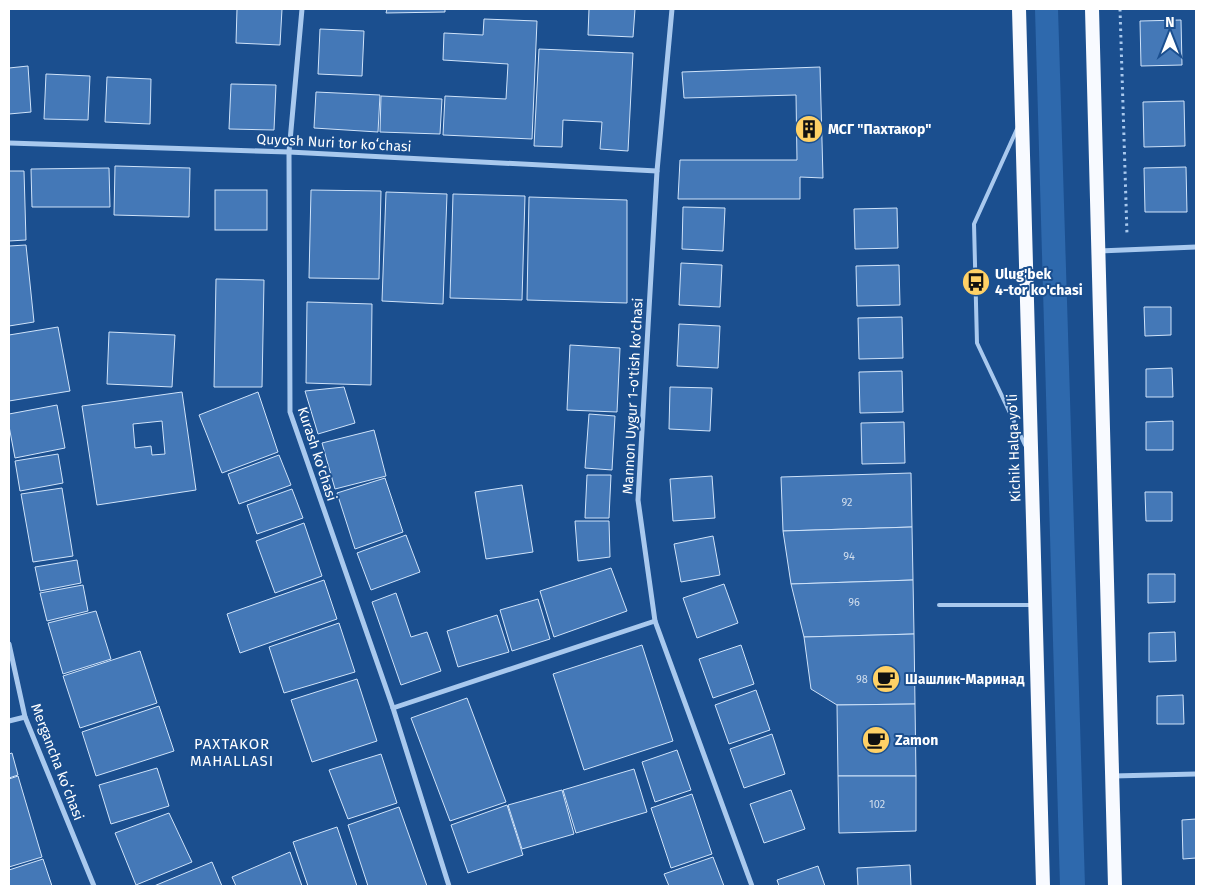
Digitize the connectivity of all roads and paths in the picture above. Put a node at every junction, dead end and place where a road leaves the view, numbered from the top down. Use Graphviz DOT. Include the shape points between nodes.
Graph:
graph roads {
  1 [pos="302,9"];
  2 [pos="672,9"];
  3 [pos="1019,9"];
  4 [pos="1092,9"];
  5 [pos="1120,9"];
  6 [pos="1022,120"];
  7 [pos="9,143"];
  8 [pos="289,152"];
  9 [pos="657,171"];
  10 [pos="1196,247"];
  11 [pos="1127,250"];
  12 [pos="1098,251"];
  13 [pos="1031,457"];
  14 [pos="939,605"];
  15 [pos="1035,605"];
  16 [pos="655,621"];
  17 [pos="9,644"];
  18 [pos="392,708"];
  19 [pos="25,717"];
  20 [pos="9,721"];
  21 [pos="1196,774"];
  22 [pos="1112,776"];
  23 [pos="94,886"];
  24 [pos="449,886"];
  25 [pos="752,886"];
  26 [pos="1043,886"];
  27 [pos="1115,886"];
  1 -- 8 [label="street, Kurash ko'chasi"];
  2 -- 9 [label="street, Mannon Uygur 1-o'tish ko'chasi"];
  3 -- 6 [label="highway, Kichik Halqa yo'li"];
  4 -- 12 [label="highway"];
  5 -- 11 [label="path"];
  6 -- 13 [label="highway, Kichik Halqa yo'li"];
  6 -- 13 [label="lane" via="974,224 977,343"];
  7 -- 8 [label="street, Quyosh Nuri tor koʻchasi"];
  8 -- 9 [label="street, Quyosh Nuri tor koʻchasi"];
  8 -- 18 [label="street, Kurash ko'chasi" via="290,412"];
  9 -- 16 [label="street, Mannon Uygur 1-o'tish ko'chasi" via="638,500"];
  10 -- 11 [label="street"];
  11 -- 12 [label="street"];
  12 -- 22 [label="highway"];
  13 -- 15 [label="highway, Kichik Halqa yo'li"];
  14 -- 15 [label="lane"];
  15 -- 26 [label="highway, Kichik Halqa yo'li"];
  16 -- 18 [label="street"];
  16 -- 25 [label="street, Mannon Uygur 1-o'tish ko'chasi"];
  17 -- 19 [label="street, Mergancha koʻchasi"];
  18 -- 24 [label="street, Kurash ko'chasi"];
  19 -- 20 [label="street"];
  19 -- 23 [label="street, Mergancha koʻchasi"];
  21 -- 22 [label="street"];
  22 -- 27 [label="highway"];
}
